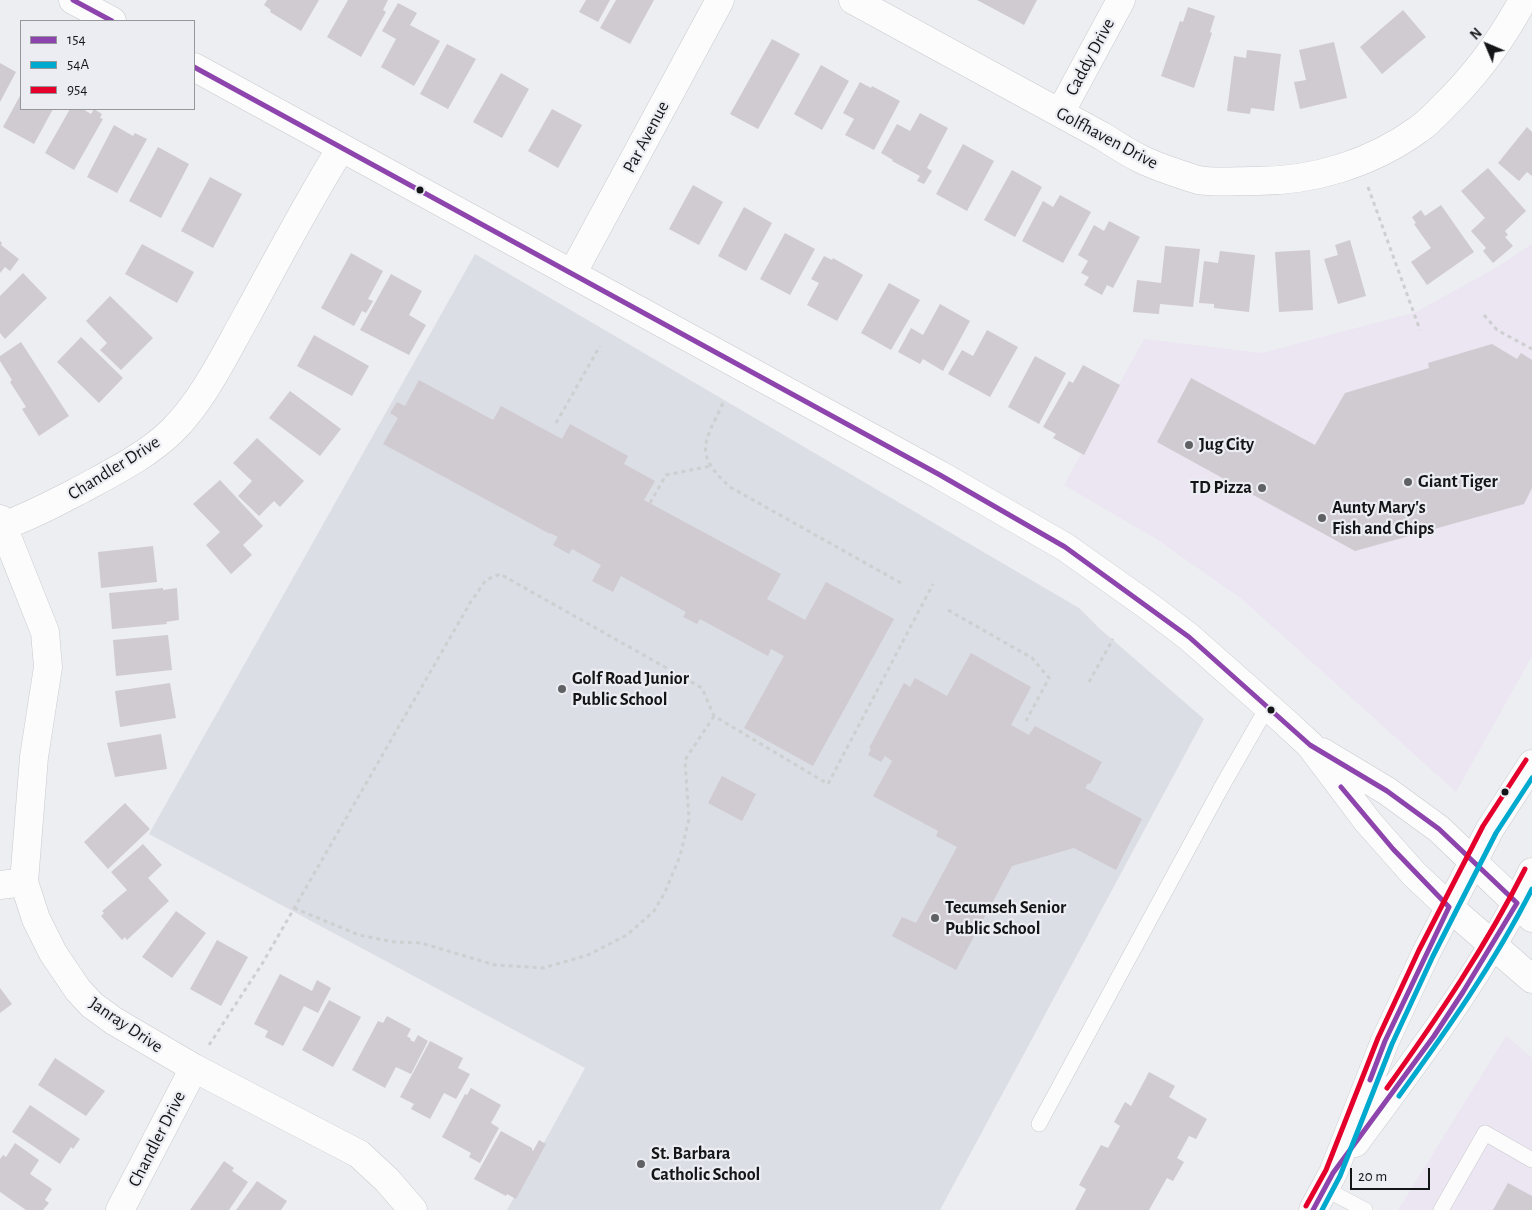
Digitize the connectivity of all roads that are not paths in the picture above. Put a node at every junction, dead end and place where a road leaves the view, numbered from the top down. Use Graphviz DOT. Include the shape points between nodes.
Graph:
graph roads {
  1 [pos="73,0"];
  2 [pos="720,0"];
  3 [pos="853,0"];
  4 [pos="1121,0"];
  5 [pos="1523,0"];
  6 [pos="110,20"];
  7 [pos="195,68"];
  8 [pos="1060,113"];
  9 [pos="341,148"];
  10 [pos="572,274"];
  11 [pos="1,524"];
  12 [pos="1268,706"];
  13 [pos="1310,745"];
  14 [pos="1532,764"];
  15 [pos="1473,863"];
  16 [pos="1532,872"];
  17 [pos="12,884"];
  18 [pos="1449,907"];
  19 [pos="1525,910"];
  20 [pos="1492,946"];
  21 [pos="1532,980"];
  22 [pos="194,1068"];
  23 [pos="1039,1124"];
  24 [pos="1532,1160"];
  25 [pos="1324,1190"];
  26 [pos="120,1210"];
  27 [pos="413,1210"];
  28 [pos="1365,1210"];
  29 [pos="1441,1210"];
  1 -- 6 [label="street"];
  2 -- 10 [label="street, Par Avenue"];
  3 -- 8 [label="street, Golfhaven Drive"];
  4 -- 8 [label="street, Caddy Drive"];
  5 -- 8 [label="street, Golfhaven Drive" via="1484,62 1421,129 1359,162 1330,172 1267,182 1200,180 1141,160"];
  7 -- 9 [label="street"];
  9 -- 10 [label="street"];
  9 -- 11 [label="street, Chandler Drive" via="198,401 171,431 112,473 43,510"];
  10 -- 12 [label="street" via="1065,547 1189,637"];
  11 -- 17 [label="street, Janray Drive" via="45,632 48,667"];
  12 -- 13 [label="street"];
  12 -- 23 [label="lane"];
  13 -- 15 [label="street" via="1387,791 1439,829"];
  13 -- 18 [label="street" via="1368,822 1414,874"];
  14 -- 15 [label="street" via="1490,829"];
  15 -- 18 [label="street"];
  15 -- 19 [label="street"];
  16 -- 19 [label="street"];
  17 -- 22 [label="street, Janray Drive" via="36,919 53,953 92,1005"];
  18 -- 20 [label="street"];
  18 -- 25 [label="street" via="1385,1041"];
  19 -- 20 [label="street"];
  20 -- 21 [label="street"];
  20 -- 25 [label="street" via="1434,1036"];
  22 -- 26 [label="street, Chandler Drive"];
  22 -- 27 [label="street, Janray Drive" via="359,1154"];
  24 -- 29 [label="lane" via="1485,1133"];
  25 -- 28 [label="lane"];
}
